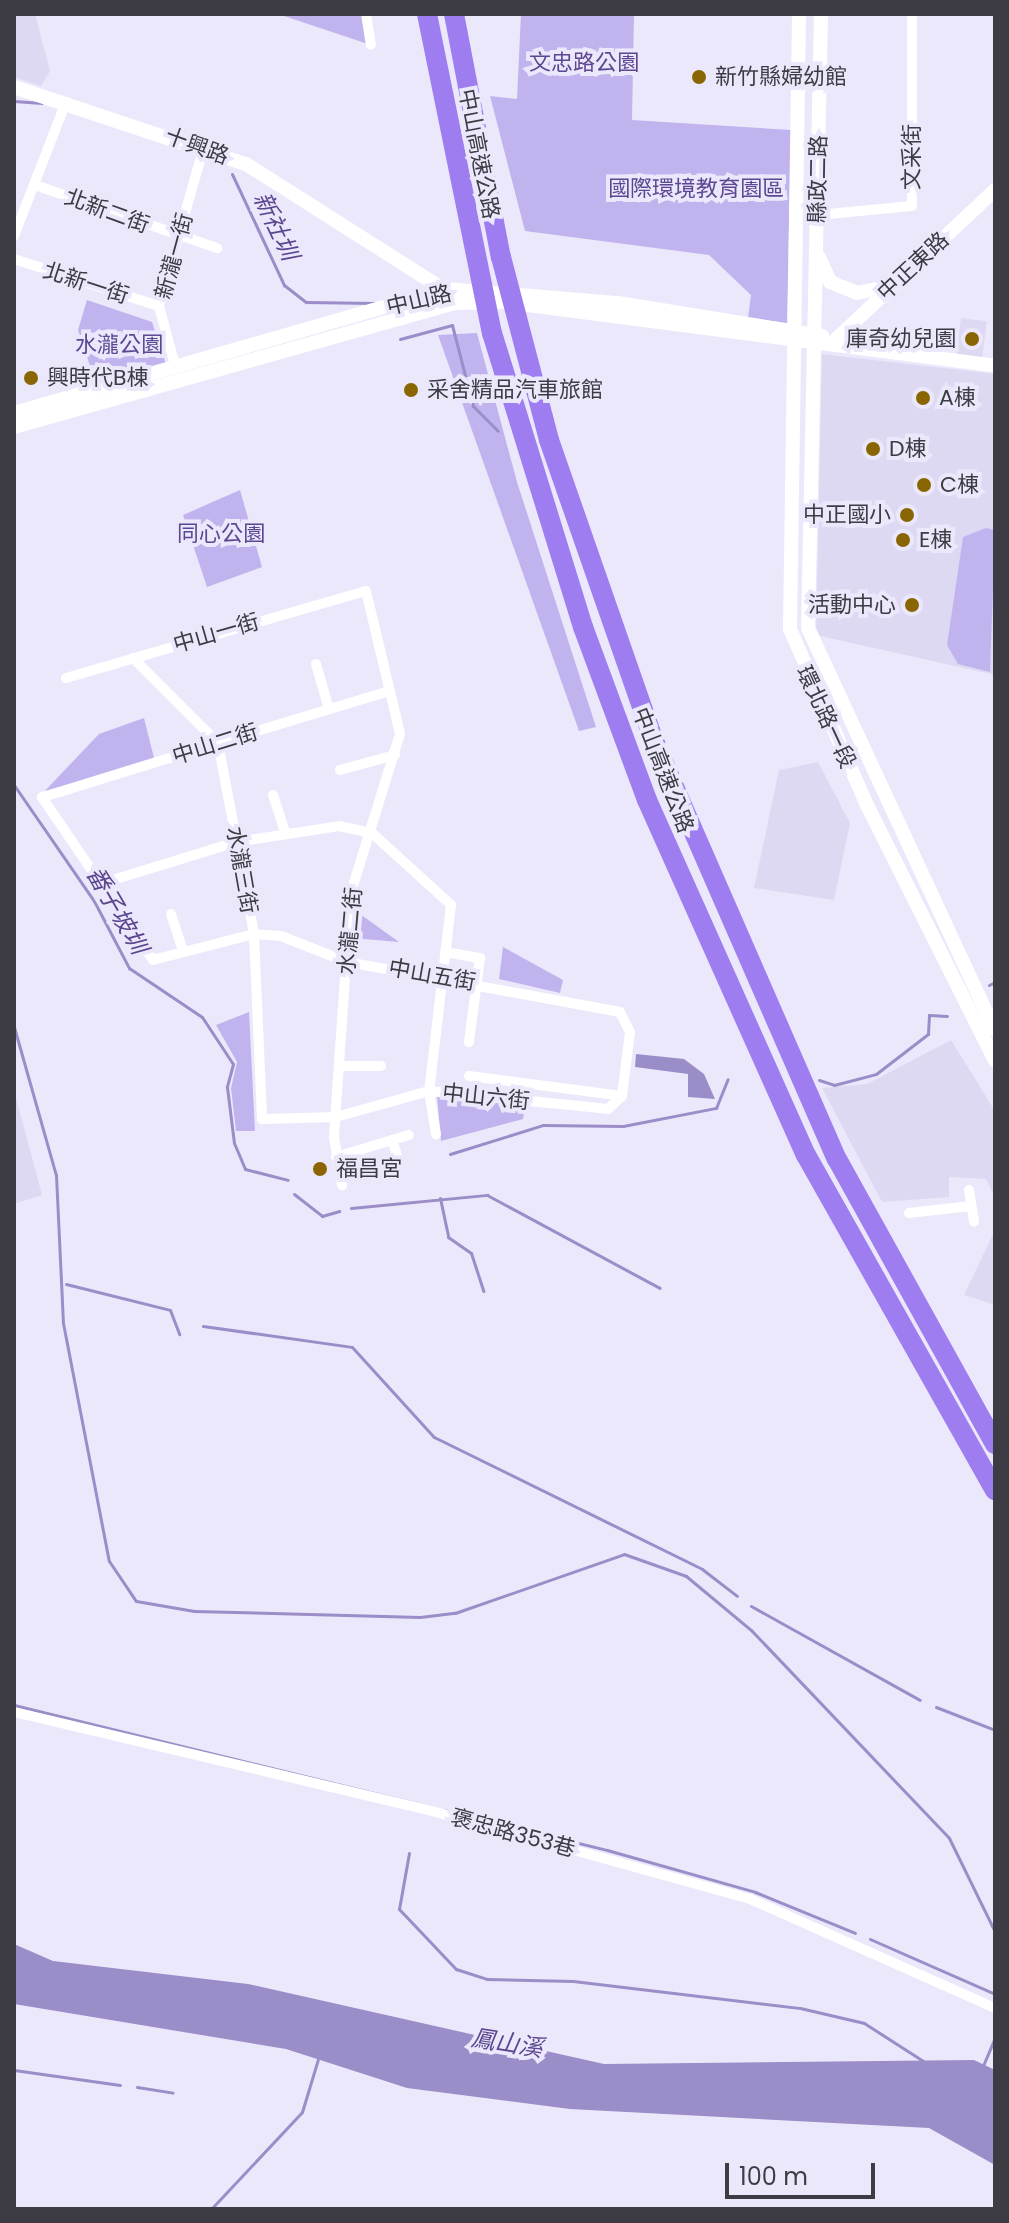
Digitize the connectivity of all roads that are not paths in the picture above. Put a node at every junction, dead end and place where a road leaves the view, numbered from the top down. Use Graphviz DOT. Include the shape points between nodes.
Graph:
graph roads {
  1 [pos="366,14"];
  2 [pos="427,14"];
  3 [pos="454,14"];
  4 [pos="799,14"];
  5 [pos="821,14"];
  6 [pos="912,14"];
  7 [pos="371,45"];
  8 [pos="14,87"];
  9 [pos="66,102"];
  10 [pos="204,146"];
  11 [pos="35,185"];
  12 [pos="995,190"];
  13 [pos="818,215"];
  14 [pos="14,236"];
  15 [pos="178,236"];
  16 [pos="217,248"];
  17 [pos="817,251"];
  18 [pos="14,259"];
  19 [pos="892,286"];
  20 [pos="446,289"];
  21 [pos="456,303"];
  22 [pos="159,306"];
  23 [pos="793,335"];
  24 [pos="816,338"];
  25 [pos="832,343"];
  26 [pos="175,365"];
  27 [pos="995,366"];
  28 [pos="14,413"];
  29 [pos="14,427"];
  30 [pos="366,591"];
  31 [pos="133,658"];
  32 [pos="316,664"];
  33 [pos="66,678"];
  34 [pos="389,691"];
  35 [pos="329,709"];
  36 [pos="218,743"];
  37 [pos="395,755"];
  38 [pos="340,770"];
  39 [pos="273,795"];
  40 [pos="285,833"];
  41 [pos="372,833"];
  42 [pos="236,842"];
  43 [pos="103,883"];
  44 [pos="171,914"];
  45 [pos="254,934"];
  46 [pos="183,952"];
  47 [pos="445,952"];
  48 [pos="347,962"];
  49 [pos="443,976"];
  50 [pos="477,983"];
  51 [pos="995,1030"];
  52 [pos="469,1042"];
  53 [pos="995,1061"];
  54 [pos="340,1066"];
  55 [pos="381,1066"];
  56 [pos="469,1076"];
  57 [pos="429,1091"];
  58 [pos="622,1096"];
  59 [pos="336,1117"];
  60 [pos="262,1119"];
  61 [pos="436,1134"];
  62 [pos="409,1135"];
  63 [pos="392,1140"];
  64 [pos="358,1150"];
  65 [pos="336,1157"];
  66 [pos="400,1164"];
  67 [pos="364,1172"];
  68 [pos="342,1185"];
  69 [pos="969,1190"];
  70 [pos="971,1206"];
  71 [pos="909,1213"];
  72 [pos="974,1222"];
  73 [pos="995,1444"];
  74 [pos="995,1490"];
  75 [pos="14,1712"];
  76 [pos="995,2008"];
  1 -- 7 [label="street"];
  2 -- 74 [label="highway, 中山高速公路" via="492,333 583,627 712,953 806,1155"];
  3 -- 73 [label="highway, 中山高速公路" via="505,273 610,618 713,884 837,1159"];
  4 -- 23 [label="street, 縣政二路"];
  5 -- 13 [label="street, 縣政二路"];
  6 -- 13 [label="street, 文采街" via="912,206"];
  8 -- 9 [label="street, 十興路"];
  9 -- 10 [label="street, 十興路"];
  9 -- 11 [label="street"];
  10 -- 15 [label="street, 新瀧一街"];
  10 -- 20 [label="street, 十興路" via="246,164"];
  11 -- 14 [label="street"];
  11 -- 15 [label="street, 北新二街"];
  12 -- 19 [label="street, 中正東路"];
  13 -- 17 [label="street, 縣政二路"];
  15 -- 16 [label="street, 北新二街"];
  15 -- 22 [label="street, 新瀧一街"];
  17 -- 19 [label="street" via="830,282 857,293"];
  17 -- 24 [label="street, 縣政二路"];
  18 -- 22 [label="street, 北新一街"];
  19 -- 25 [label="street, 中正東路"];
  20 -- 21 [label="street"];
  20 -- 23 [label="street, 中山路" via="618,303"];
  20 -- 26 [label="street, 中山路"];
  21 -- 23 [label="street, 中山路" via="505,302"];
  21 -- 29 [label="street, 中山路"];
  22 -- 26 [label="street, 新瀧一街"];
  23 -- 24 [label="street, 中山路"];
  23 -- 53 [label="street, 環北路一段" via="795,650"];
  24 -- 25 [label="street, 中山路"];
  24 -- 51 [label="street, 環北路一段" via="811,646"];
  25 -- 27 [label="street, 中山路"];
  26 -- 28 [label="street, 中山路"];
  30 -- 31 [label="street, 中山一街"];
  30 -- 34 [label="street, 水瀧二街"];
  31 -- 33 [label="street, 中山一街"];
  31 -- 36 [label="street"];
  32 -- 35 [label="street"];
  34 -- 35 [label="street, 中山二街"];
  34 -- 37 [label="street, 水瀧二街" via="400,734"];
  35 -- 36 [label="street, 中山二街"];
  36 -- 42 [label="street, 水瀧三街"];
  36 -- 43 [label="street, 中山二街" via="42,797"];
  37 -- 38 [label="street"];
  37 -- 41 [label="street, 水瀧二街"];
  39 -- 40 [label="street"];
  40 -- 41 [label="street" via="339,826"];
  40 -- 42 [label="street"];
  41 -- 47 [label="street" via="451,905"];
  41 -- 48 [label="street, 水瀧二街" via="351,892"];
  42 -- 43 [label="street"];
  42 -- 45 [label="street, 水瀧三街"];
  43 -- 46 [label="street, 中山五街" via="153,960"];
  44 -- 46 [label="street"];
  45 -- 46 [label="street, 中山五街"];
  45 -- 48 [label="street, 中山五街" via="281,936"];
  45 -- 60 [label="street, 水瀧三街"];
  47 -- 49 [label="street"];
  47 -- 50 [label="street" via="480,958"];
  48 -- 49 [label="street, 中山五街"];
  48 -- 54 [label="street, 水瀧二街"];
  49 -- 50 [label="street, 中山五街"];
  49 -- 57 [label="street"];
  50 -- 52 [label="street"];
  50 -- 58 [label="street, 中山五街" via="620,1012 630,1032"];
  54 -- 55 [label="street"];
  54 -- 59 [label="street, 水瀧二街"];
  56 -- 58 [label="street"];
  57 -- 58 [label="street, 中山六街" via="608,1109"];
  57 -- 59 [label="street, 中山六街"];
  57 -- 61 [label="street"];
  59 -- 60 [label="street, 中山六街"];
  59 -- 65 [label="street, 水瀧二街"];
  62 -- 63 [label="street"];
  63 -- 64 [label="street"];
  63 -- 66 [label="street"];
  64 -- 65 [label="street"];
  64 -- 67 [label="street"];
  65 -- 68 [label="street, 水瀧二街"];
  69 -- 70 [label="street"];
  70 -- 71 [label="street"];
  70 -- 72 [label="street"];
  75 -- 76 [label="street, 褒忠路353巷" via="440,1813 750,1899"];
}
